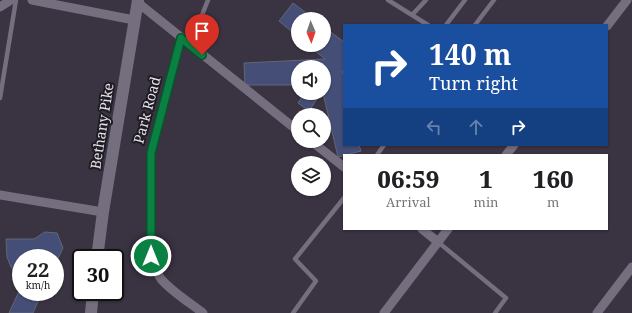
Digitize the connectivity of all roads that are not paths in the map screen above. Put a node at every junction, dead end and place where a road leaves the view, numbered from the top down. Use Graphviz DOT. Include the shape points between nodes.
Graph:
graph roads {
  1 [pos="11,0"];
  2 [pos="16,0"];
  3 [pos="32,0"];
  4 [pos="208,0"];
  5 [pos="388,0"];
  6 [pos="426,0"];
  7 [pos="465,0"];
  8 [pos="494,0"];
  9 [pos="627,0"];
  10 [pos="137,1"];
  11 [pos="0,6"];
  12 [pos="412,15"];
  13 [pos="134,20"];
  14 [pos="426,24"];
  15 [pos="447,24"];
  16 [pos="476,24"];
  17 [pos="608,25"];
  18 [pos="181,38"];
  19 [pos="190,45"];
  20 [pos="0,98"];
  21 [pos="291,125"];
  22 [pos="513,146"];
  23 [pos="320,148"];
  24 [pos="507,154"];
  25 [pos="343,166"];
  26 [pos="0,195"];
  27 [pos="343,199"];
  28 [pos="103,212"];
  29 [pos="423,230"];
  30 [pos="447,230"];
  31 [pos="438,242"];
  32 [pos="98,249"];
  33 [pos="632,267"];
  34 [pos="92,301"];
  35 [pos="91,313"];
  36 [pos="203,313"];
  37 [pos="293,313"];
  38 [pos="384,313"];
  39 [pos="495,313"];
  40 [pos="596,313"];
  1 -- 11 [label="street"];
  2 -- 20 [label="lane"];
  3 -- 13 [label="street"];
  4 -- 19 [label="lane"];
  5 -- 12 [label="lane"];
  6 -- 12 [label="lane"];
  7 -- 15 [label="lane"];
  8 -- 16 [label="lane"];
  9 -- 17 [label="street"];
  10 -- 13 [label="main road, Bethany Pike"];
  10 -- 18 [label="street"];
  12 -- 14 [label="lane"];
  13 -- 28 [label="main road, Bethany Pike"];
  18 -- 19 [label="street"];
  18 -- 36 [label="street, Park Road" via="151,153 151,256 161,279"];
  19 -- 21 [label="street"];
  22 -- 24 [label="street"];
  23 -- 25 [label="street"];
  26 -- 28 [label="street"];
  27 -- 37 [label="lane" via="295,259 316,281"];
  28 -- 32 [label="main road, Bethany Pike"];
  29 -- 31 [label="street"];
  30 -- 31 [label="street"];
  31 -- 38 [label="street"];
  31 -- 39 [label="lane" via="506,298"];
  33 -- 40 [label="street"];
  34 -- 35 [label="main road"];
}
